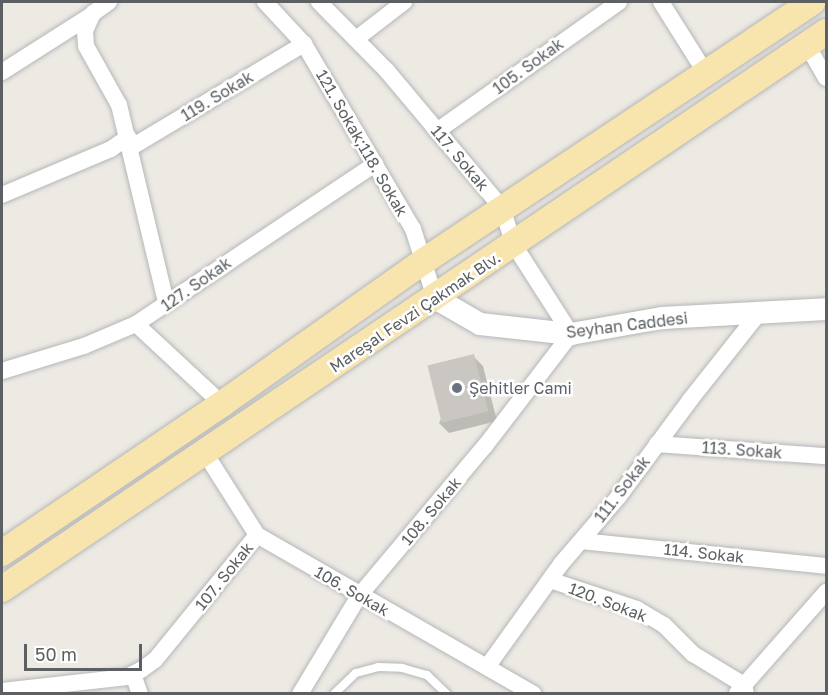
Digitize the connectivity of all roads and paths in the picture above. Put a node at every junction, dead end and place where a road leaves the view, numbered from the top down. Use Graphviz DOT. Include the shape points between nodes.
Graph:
graph roads {
  1 [pos="109,2"];
  2 [pos="265,2"];
  3 [pos="319,2"];
  4 [pos="404,2"];
  5 [pos="619,2"];
  6 [pos="661,2"];
  7 [pos="812,2"];
  8 [pos="93,14"];
  9 [pos="356,39"];
  10 [pos="817,39"];
  11 [pos="304,44"];
  12 [pos="2,72"];
  13 [pos="705,72"];
  14 [pos="826,78"];
  15 [pos="438,131"];
  16 [pos="129,142"];
  17 [pos="375,164"];
  18 [pos="2,195"];
  19 [pos="502,208"];
  20 [pos="514,245"];
  21 [pos="424,261"];
  22 [pos="435,298"];
  23 [pos="166,302"];
  24 [pos="826,309"];
  25 [pos="759,313"];
  26 [pos="136,324"];
  27 [pos="571,334"];
  28 [pos="2,371"];
  29 [pos="222,404"];
  30 [pos="657,444"];
  31 [pos="205,453"];
  32 [pos="826,456"];
  33 [pos="257,535"];
  34 [pos="581,541"];
  35 [pos="2,553"];
  36 [pos="826,566"];
  37 [pos="550,580"];
  38 [pos="2,589"];
  39 [pos="826,592"];
  40 [pos="359,596"];
  41 [pos="487,668"];
  42 [pos="134,674"];
  43 [pos="100,687"];
  44 [pos="742,690"];
  45 [pos="2,691"];
  46 [pos="140,693"];
  47 [pos="300,693"];
  48 [pos="334,693"];
  49 [pos="447,693"];
  50 [pos="533,693"];
  1 -- 8 [label="street"];
  2 -- 11 [label="street, 121. Sokak;118. Sokak"];
  3 -- 9 [label="street, 117. Sokak"];
  4 -- 9 [label="street"];
  5 -- 15 [label="street, 105. Sokak"];
  6 -- 13 [label="street"];
  7 -- 13 [label="main road"];
  8 -- 12 [label="street"];
  8 -- 16 [label="street" via="85,31 86,46 119,105"];
  9 -- 15 [label="street, 117. Sokak"];
  10 -- 14 [label="street"];
  10 -- 20 [label="main road, Mareşal Fevzi Çakmak Blv."];
  11 -- 16 [label="street, 119. Sokak"];
  11 -- 17 [label="street, 121. Sokak;118. Sokak"];
  13 -- 19 [label="main road"];
  15 -- 19 [label="street, 117. Sokak"];
  16 -- 18 [label="street, 119. Sokak"];
  16 -- 23 [label="street"];
  17 -- 21 [label="street, 121. Sokak;118. Sokak" via="413,229"];
  17 -- 23 [label="street, 127. Sokak"];
  19 -- 20 [label="street, 117. Sokak"];
  19 -- 21 [label="main road"];
  20 -- 22 [label="main road, Mareşal Fevzi Çakmak Blv."];
  20 -- 27 [label="street, 117. Sokak"];
  21 -- 22 [label="street, 121. Sokak;118. Sokak"];
  21 -- 29 [label="main road"];
  22 -- 27 [label="main road, Seyhan Caddesi" via="480,324"];
  22 -- 31 [label="main road, Mareşal Fevzi Çakmak Blv."];
  23 -- 26 [label="street, 127. Sokak"];
  24 -- 25 [label="main road, Seyhan Caddesi"];
  25 -- 27 [label="main road, Seyhan Caddesi" via="662,318"];
  25 -- 30 [label="street, 111. Sokak"];
  26 -- 28 [label="street, 127. Sokak" via="84,346"];
  26 -- 29 [label="street"];
  27 -- 40 [label="street, 108. Sokak" via="485,447"];
  29 -- 35 [label="main road"];
  30 -- 32 [label="street, 113. Sokak"];
  30 -- 34 [label="street, 111. Sokak"];
  31 -- 33 [label="street, 106. Sokak"];
  31 -- 38 [label="main road, Mareşal Fevzi Çakmak Blv."];
  33 -- 40 [label="street, 106. Sokak"];
  33 -- 42 [label="street, 107. Sokak" via="155,660"];
  34 -- 36 [label="street, 114. Sokak"];
  34 -- 37 [label="street, 111. Sokak"];
  37 -- 41 [label="street, 111. Sokak"];
  37 -- 44 [label="street, 120. Sokak" via="637,609 664,625 693,654"];
  39 -- 44 [label="street"];
  40 -- 41 [label="street, 106. Sokak"];
  40 -- 47 [label="street, 108. Sokak"];
  41 -- 50 [label="street, 106. Sokak"];
  42 -- 43 [label="street, 107. Sokak"];
  42 -- 46 [label="street"];
  43 -- 45 [label="street, 107. Sokak"];
  48 -- 49 [label="lane" via="356,673 378,667 427,675"];
}
